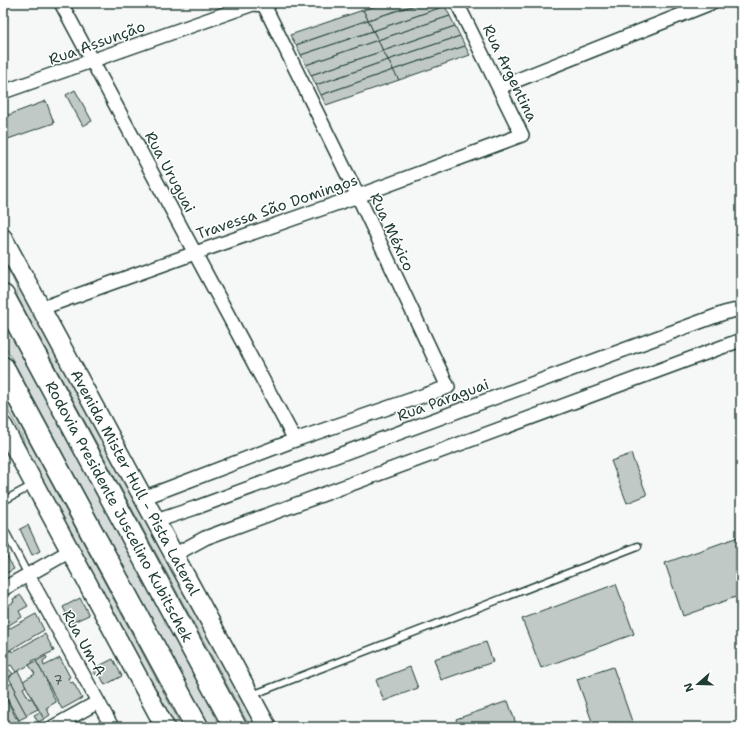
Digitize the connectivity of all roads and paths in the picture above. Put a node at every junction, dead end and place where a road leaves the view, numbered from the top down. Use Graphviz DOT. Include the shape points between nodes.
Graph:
graph roads {
  1 [pos="61,3"];
  2 [pos="457,3"];
  3 [pos="711,3"];
  4 [pos="260,4"];
  5 [pos="92,61"];
  6 [pos="500,87"];
  7 [pos="3,92"];
  8 [pos="522,136"];
  9 [pos="358,196"];
  10 [pos="3,238"];
  11 [pos="195,253"];
  12 [pos="3,296"];
  13 [pos="42,308"];
  14 [pos="741,308"];
  15 [pos="741,340"];
  16 [pos="3,368"];
  17 [pos="3,426"];
  18 [pos="295,440"];
  19 [pos="34,485"];
  20 [pos="143,498"];
  21 [pos="3,501"];
  22 [pos="156,521"];
  23 [pos="3,527"];
  24 [pos="638,546"];
  25 [pos="70,551"];
  26 [pos="174,555"];
  27 [pos="28,575"];
  28 [pos="3,590"];
  29 [pos="250,696"];
  30 [pos="98,702"];
  31 [pos="52,727"];
  32 [pos="112,727"];
  33 [pos="165,727"];
  34 [pos="197,727"];
  35 [pos="235,727"];
  36 [pos="267,727"];
  1 -- 5 [label="street, Rua Uruguai"];
  2 -- 6 [label="street, Rua Argentina"];
  3 -- 6 [label="street"];
  4 -- 5 [label="street, Rua Assunção"];
  4 -- 9 [label="street, Rua México"];
  5 -- 7 [label="street, Rua Assunção"];
  5 -- 11 [label="street, Rua Uruguai"];
  6 -- 8 [label="street, Rua Argentina"];
  8 -- 9 [label="street, Travessa São Domingos"];
  9 -- 11 [label="street, Travessa São Domingos"];
  9 -- 18 [label="street, Rua México" via="448,387"];
  10 -- 13 [label="main road, Avenida Mister Hull - Pista Lateral"];
  11 -- 13 [label="street, Travessa São Domingos"];
  11 -- 18 [label="street, Rua Uruguai"];
  12 -- 35 [label="highway, Rodovia Presidente Juscelino Kubitschek"];
  13 -- 20 [label="main road, Avenida Mister Hull - Pista Lateral"];
  14 -- 22 [label="street, Rua Paraguai"];
  15 -- 26 [label="street" via="205,538"];
  16 -- 34 [label="highway"];
  17 -- 19 [label="main road"];
  18 -- 20 [label="street"];
  19 -- 21 [label="lane"];
  19 -- 25 [label="main road"];
  20 -- 22 [label="main road, Avenida Mister Hull - Pista Lateral"];
  22 -- 26 [label="main road, Avenida Mister Hull - Pista Lateral"];
  23 -- 27 [label="lane"];
  24 -- 29 [label="lane"];
  25 -- 27 [label="street"];
  25 -- 33 [label="main road"];
  26 -- 29 [label="main road, Avenida Mister Hull - Pista Lateral"];
  27 -- 28 [label="street"];
  27 -- 30 [label="street, Rua Um-A"];
  29 -- 36 [label="main road, Avenida Mister Hull - Pista Lateral"];
  30 -- 31 [label="street"];
  30 -- 32 [label="street, Rua Um-A"];
}
